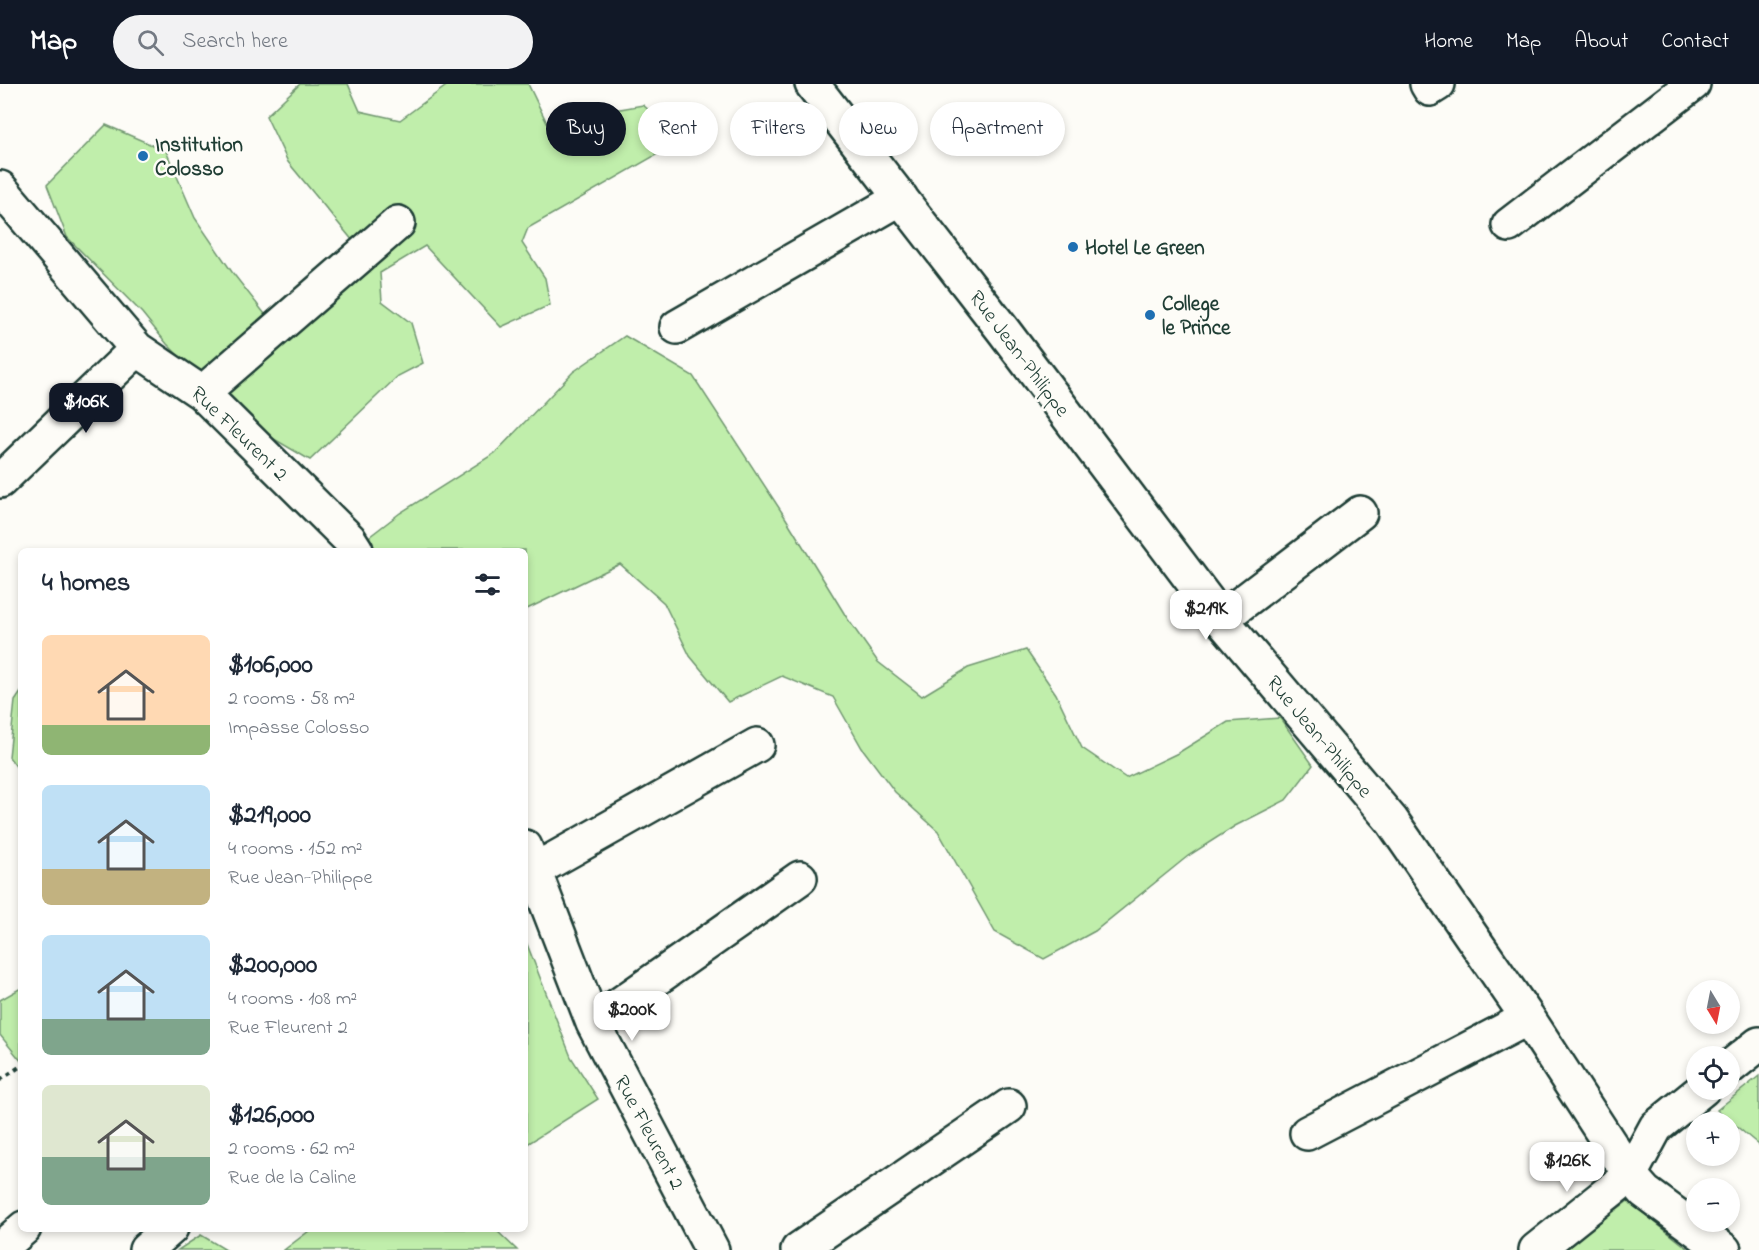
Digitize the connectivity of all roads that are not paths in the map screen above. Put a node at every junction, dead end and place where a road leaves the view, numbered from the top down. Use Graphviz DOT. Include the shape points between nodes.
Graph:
graph roads {
  1 [pos="812,84"];
  2 [pos="1427,84"];
  3 [pos="1438,84"];
  4 [pos="1693,84"];
  5 [pos="0,188"];
  6 [pos="901,198"];
  7 [pos="398,223"];
  8 [pos="1509,225"];
  9 [pos="677,327"];
  10 [pos="136,349"];
  11 [pos="202,393"];
  12 [pos="0,481"];
  13 [pos="1360,513"];
  14 [pos="355,548"];
  15 [pos="1221,619"];
  16 [pos="757,745"];
  17 [pos="530,858"];
  18 [pos="800,878"];
  19 [pos="1528,1018"];
  20 [pos="593,1023"];
  21 [pos="1759,1044"];
  22 [pos="1740,1059"];
  23 [pos="1689,1100"];
  24 [pos="1009,1106"];
  25 [pos="1307,1133"];
  26 [pos="1630,1175"];
  27 [pos="19,1232"];
  28 [pos="166,1232"];
  29 [pos="0,1249"];
  30 [pos="146,1250"];
  31 [pos="712,1250"];
  32 [pos="798,1250"];
  33 [pos="1536,1250"];
  34 [pos="1724,1250"];
  1 -- 6 [label="street, Rue Jean-Philippe"];
  2 -- 3 [label="street" via="1430,89"];
  4 -- 8 [label="street"];
  5 -- 10 [label="street, Rue Fleurent 2"];
  6 -- 9 [label="street"];
  6 -- 15 [label="street, Rue Jean-Philippe"];
  7 -- 11 [label="street"];
  10 -- 11 [label="street, Rue Fleurent 2"];
  10 -- 12 [label="street"];
  11 -- 14 [label="street, Rue Fleurent 2"];
  13 -- 15 [label="street"];
  15 -- 19 [label="street, Rue Jean-Philippe" via="1392,821"];
  16 -- 17 [label="street"];
  17 -- 20 [label="street, Rue Fleurent 2"];
  18 -- 20 [label="street"];
  19 -- 25 [label="street"];
  19 -- 26 [label="street, Rue Jean-Philippe"];
  20 -- 31 [label="street, Rue Fleurent 2"];
  21 -- 22 [label="street"];
  23 -- 26 [label="street" via="1656,1127"];
  24 -- 32 [label="street"];
  26 -- 33 [label="street"];
  26 -- 34 [label="street, Rue Jean-Philippe" via="1645,1192"];
  27 -- 29 [label="street"];
  28 -- 30 [label="street"];
}
